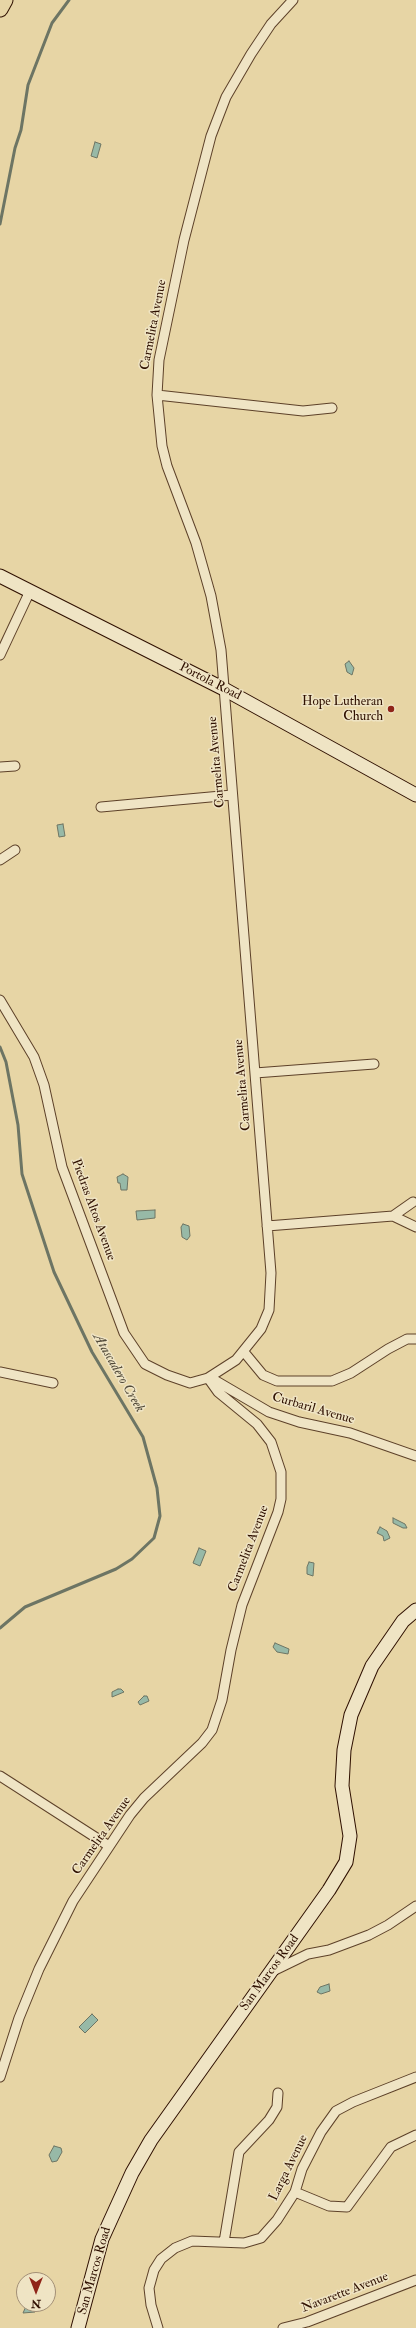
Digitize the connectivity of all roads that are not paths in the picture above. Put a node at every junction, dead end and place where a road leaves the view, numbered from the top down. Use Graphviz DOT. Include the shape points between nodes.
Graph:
graph roads {
  1 [pos="5,0"];
  2 [pos="293,0"];
  3 [pos="0,9"];
  4 [pos="157,395"];
  5 [pos="332,408"];
  6 [pos="0,576"];
  7 [pos="30,591"];
  8 [pos="0,655"];
  9 [pos="224,689"];
  10 [pos="15,766"];
  11 [pos="0,767"];
  12 [pos="416,794"];
  13 [pos="232,795"];
  14 [pos="101,807"];
  15 [pos="15,850"];
  16 [pos="0,860"];
  17 [pos="0,1000"];
  18 [pos="374,1064"];
  19 [pos="255,1074"];
  20 [pos="413,1202"];
  21 [pos="393,1216"];
  22 [pos="267,1226"];
  23 [pos="416,1227"];
  24 [pos="416,1340"];
  25 [pos="244,1352"];
  26 [pos="0,1372"];
  27 [pos="208,1378"];
  28 [pos="53,1383"];
  29 [pos="416,1456"];
  30 [pos="416,1610"];
  31 [pos="0,1776"];
  32 [pos="109,1846"];
  33 [pos="416,1906"];
  34 [pos="270,1972"];
  35 [pos="0,2077"];
  36 [pos="416,2077"];
  37 [pos="278,2093"];
  38 [pos="416,2135"];
  39 [pos="295,2192"];
  40 [pos="224,2242"];
  41 [pos="416,2280"];
  42 [pos="78,2328"];
  43 [pos="158,2328"];
  44 [pos="283,2328"];
  1 -- 3 [label="main road"];
  2 -- 4 [label="street, Carmelita Avenue" via="271,24 254,49 226,97 211,136 184,240 159,360"];
  4 -- 5 [label="street" via="303,411"];
  4 -- 9 [label="street, Carmelita Avenue" via="158,424 167,466 196,543 211,596 221,650"];
  6 -- 7 [label="street, Portola Road"];
  7 -- 8 [label="street"];
  7 -- 9 [label="street, Portola Road"];
  9 -- 12 [label="street, Portola Road"];
  9 -- 13 [label="street, Carmelita Avenue"];
  10 -- 11 [label="street"];
  13 -- 14 [label="street"];
  13 -- 19 [label="street, Carmelita Avenue"];
  15 -- 16 [label="street"];
  17 -- 27 [label="street, Piedras Altos Avenue" via="34,1057 44,1085 62,1167 124,1333 145,1364 190,1383"];
  18 -- 19 [label="street"];
  19 -- 22 [label="street, Carmelita Avenue"];
  20 -- 21 [label="street"];
  21 -- 22 [label="street"];
  21 -- 23 [label="street"];
  22 -- 25 [label="street, Carmelita Avenue" via="271,1273 269,1310 261,1329"];
  24 -- 25 [label="street" via="408,1340 388,1349 351,1373 332,1380 277,1380 263,1375"];
  25 -- 27 [label="street, Carmelita Avenue" via="227,1367"];
  26 -- 28 [label="street"];
  27 -- 29 [label="street, Curbaril Avenue" via="224,1384 269,1412 299,1422 350,1433"];
  27 -- 32 [label="street, Carmelita Avenue" via="218,1392 256,1424 271,1442 281,1472 281,1498 242,1605 230,1650 222,1700 212,1730 202,1743 144,1798"];
  30 -- 34 [label="street, San Marcos Road" via="403,1621 372,1666 351,1715 344,1750 342,1786 350,1836 346,1862 330,1890"];
  31 -- 32 [label="street"];
  32 -- 35 [label="street, Carmelita Avenue" via="73,1901 40,1969 19,2018"];
  33 -- 34 [label="street" via="369,1935 329,1950 308,1954"];
  34 -- 42 [label="street, San Marcos Road" via="170,2111 132,2172 102,2239"];
  36 -- 39 [label="street, Larga Avenue" via="336,2111 321,2132 302,2169"];
  37 -- 40 [label="street" via="277,2107 269,2120 239,2152"];
  38 -- 39 [label="street" via="391,2147 347,2207 330,2206"];
  39 -- 40 [label="street, Larga Avenue" via="277,2220 261,2238 244,2243"];
  40 -- 43 [label="street, Larga Avenue" via="192,2242 175,2248 161,2260 154,2270 149,2288 150,2305"];
  41 -- 44 [label="street, Navarette Avenue" via="307,2322"];
}
